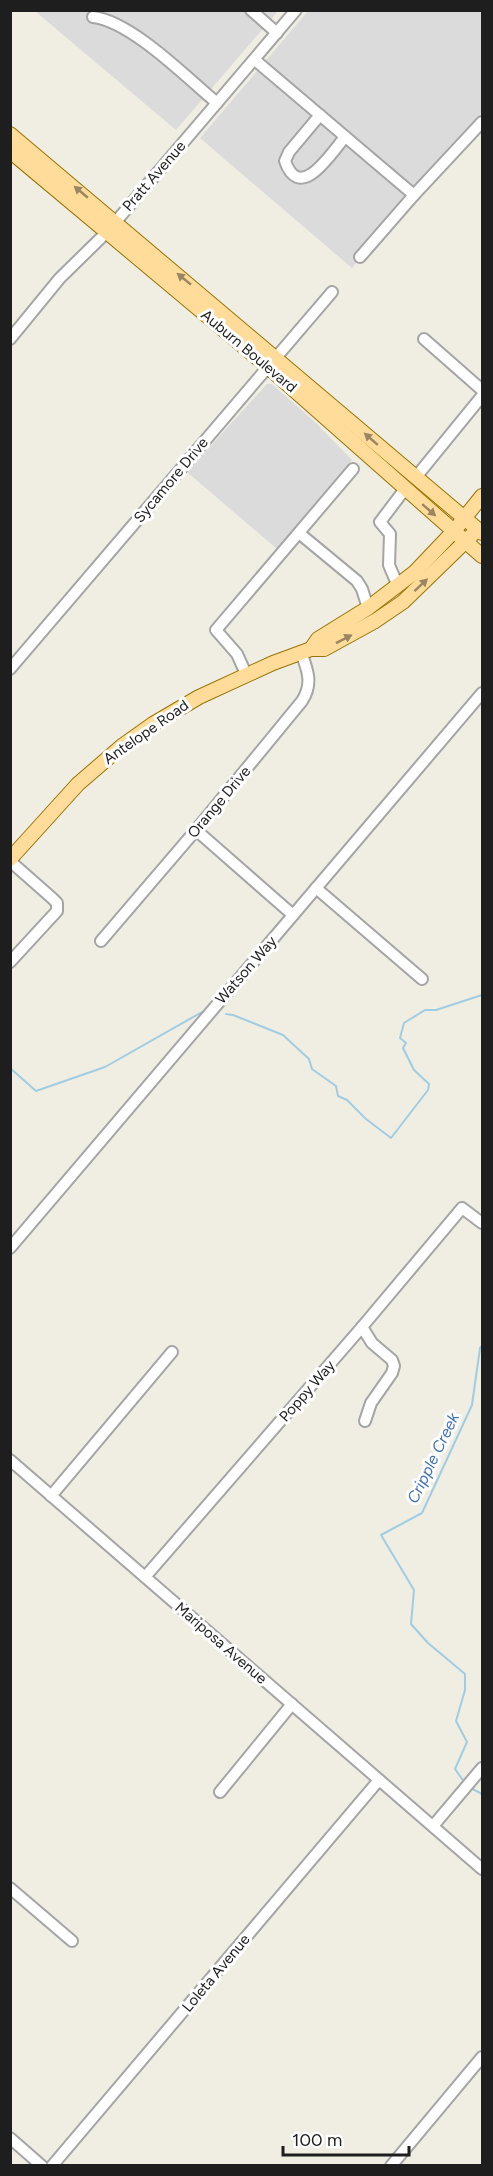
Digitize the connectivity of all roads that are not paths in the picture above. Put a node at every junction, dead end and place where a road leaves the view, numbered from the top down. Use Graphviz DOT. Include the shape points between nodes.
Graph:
graph roads {
  1 [pos="251,10"];
  2 [pos="296,10"];
  3 [pos="93,17"];
  4 [pos="276,33"];
  5 [pos="255,60"];
  6 [pos="217,104"];
  7 [pos="320,115"];
  8 [pos="483,122"];
  9 [pos="10,134"];
  10 [pos="345,137"];
  11 [pos="10,141"];
  12 [pos="10,151"];
  13 [pos="47,163"];
  14 [pos="414,195"];
  15 [pos="111,226"];
  16 [pos="360,257"];
  17 [pos="332,292"];
  18 [pos="10,339"];
  19 [pos="424,339"];
  20 [pos="272,362"];
  21 [pos="483,390"];
  22 [pos="483,396"];
  23 [pos="353,469"];
  24 [pos="416,477"];
  25 [pos="405,489"];
  26 [pos="483,496"];
  27 [pos="464,518"];
  28 [pos="481,528"];
  29 [pos="454,531"];
  30 [pos="299,533"];
  31 [pos="466,542"];
  32 [pos="483,556"];
  33 [pos="398,586"];
  34 [pos="368,608"];
  35 [pos="306,650"];
  36 [pos="10,669"];
  37 [pos="246,674"];
  38 [pos="483,693"];
  39 [pos="196,830"];
  40 [pos="10,860"];
  41 [pos="316,888"];
  42 [pos="294,915"];
  43 [pos="101,941"];
  44 [pos="10,962"];
  45 [pos="422,979"];
  46 [pos="483,1223"];
  47 [pos="10,1248"];
  48 [pos="362,1327"];
  49 [pos="172,1352"];
  50 [pos="365,1421"];
  51 [pos="10,1460"];
  52 [pos="51,1496"];
  53 [pos="145,1577"];
  54 [pos="292,1704"];
  55 [pos="483,1768"];
  56 [pos="379,1780"];
  57 [pos="220,1792"];
  58 [pos="434,1826"];
  59 [pos="483,1869"];
  60 [pos="10,1888"];
  61 [pos="72,1941"];
  62 [pos="483,2057"];
  63 [pos="10,2138"];
  64 [pos="42,2166"];
  65 [pos="52,2166"];
  66 [pos="391,2166"];
  1 -- 4 [label="street"];
  2 -- 4 [label="street, Pratt Avenue"];
  3 -- 6 [label="street" via="131,32"];
  4 -- 5 [label="street, Pratt Avenue"];
  5 -- 6 [label="street, Pratt Avenue"];
  5 -- 7 [label="street"];
  6 -- 15 [label="street, Pratt Avenue"];
  7 -- 10 [label="street"];
  7 -- 10 [label="street" via="289,152 285,161 288,169 303,178 313,176"];
  8 -- 14 [label="street"];
  9 -- 13 [label="main road, Auburn Boulevard"];
  10 -- 14 [label="street"];
  11 -- 13 [label="main road"];
  12 -- 15 [label="main road, Auburn Boulevard"];
  15 -- 13 [label="main road, Auburn Boulevard, one-way"];
  14 -- 16 [label="street"];
  15 -- 18 [label="street, Pratt Avenue" via="60,278"];
  15 -- 20 [label="main road, Auburn Boulevard"];
  17 -- 20 [label="street, Sycamore Drive"];
  19 -- 21 [label="street"];
  24 -- 20 [label="main road, Auburn Boulevard, one-way"];
  20 -- 25 [label="main road, Auburn Boulevard"];
  20 -- 36 [label="street, Sycamore Drive"];
  22 -- 24 [label="street"];
  23 -- 30 [label="street"];
  24 -- 27 [label="main road, Auburn Boulevard"];
  25 -- 29 [label="main road, Auburn Boulevard, one-way"];
  25 -- 33 [label="street" via="380,522 390,534 389,565"];
  26 -- 27 [label="main road, Antelope Road"];
  27 -- 28 [label="main road, Auburn Boulevard"];
  27 -- 29 [label="main road, Antelope Road"];
  28 -- 31 [label="main road, Antelope Road"];
  29 -- 31 [label="main road, Auburn Boulevard"];
  29 -- 33 [label="main road, Antelope Road"];
  30 -- 34 [label="street" via="357,581"];
  30 -- 37 [label="street" via="216,630 237,654"];
  31 -- 32 [label="main road, Auburn Boulevard"];
  35 -- 31 [label="main road, Antelope Road, one-way" via="324,649 394,608"];
  33 -- 34 [label="main road, Antelope Road"];
  34 -- 35 [label="main road, Antelope Road"];
  35 -- 37 [label="main road, Antelope Road"];
  35 -- 39 [label="street, Orange Drive" via="306,694"];
  37 -- 40 [label="main road, Antelope Road" via="174,711 122,746 78,784"];
  38 -- 41 [label="street, Watson Way"];
  39 -- 42 [label="street"];
  39 -- 43 [label="street, Orange Drive"];
  40 -- 44 [label="street" via="57,903 57,911"];
  41 -- 42 [label="street, Watson Way"];
  41 -- 45 [label="street"];
  42 -- 47 [label="street, Watson Way"];
  46 -- 48 [label="street, Poppy Way" via="462,1208"];
  48 -- 50 [label="street" via="394,1366 371,1403"];
  48 -- 53 [label="street, Poppy Way"];
  49 -- 52 [label="street"];
  51 -- 52 [label="street, Mariposa Avenue"];
  52 -- 53 [label="street, Mariposa Avenue"];
  53 -- 54 [label="street, Mariposa Avenue"];
  54 -- 56 [label="street, Mariposa Avenue"];
  54 -- 57 [label="street"];
  55 -- 58 [label="street"];
  56 -- 58 [label="street, Mariposa Avenue"];
  56 -- 65 [label="street, Loleta Avenue"];
  58 -- 59 [label="street, Mariposa Avenue"];
  60 -- 61 [label="street"];
  62 -- 66 [label="street"];
  63 -- 64 [label="street"];
}
